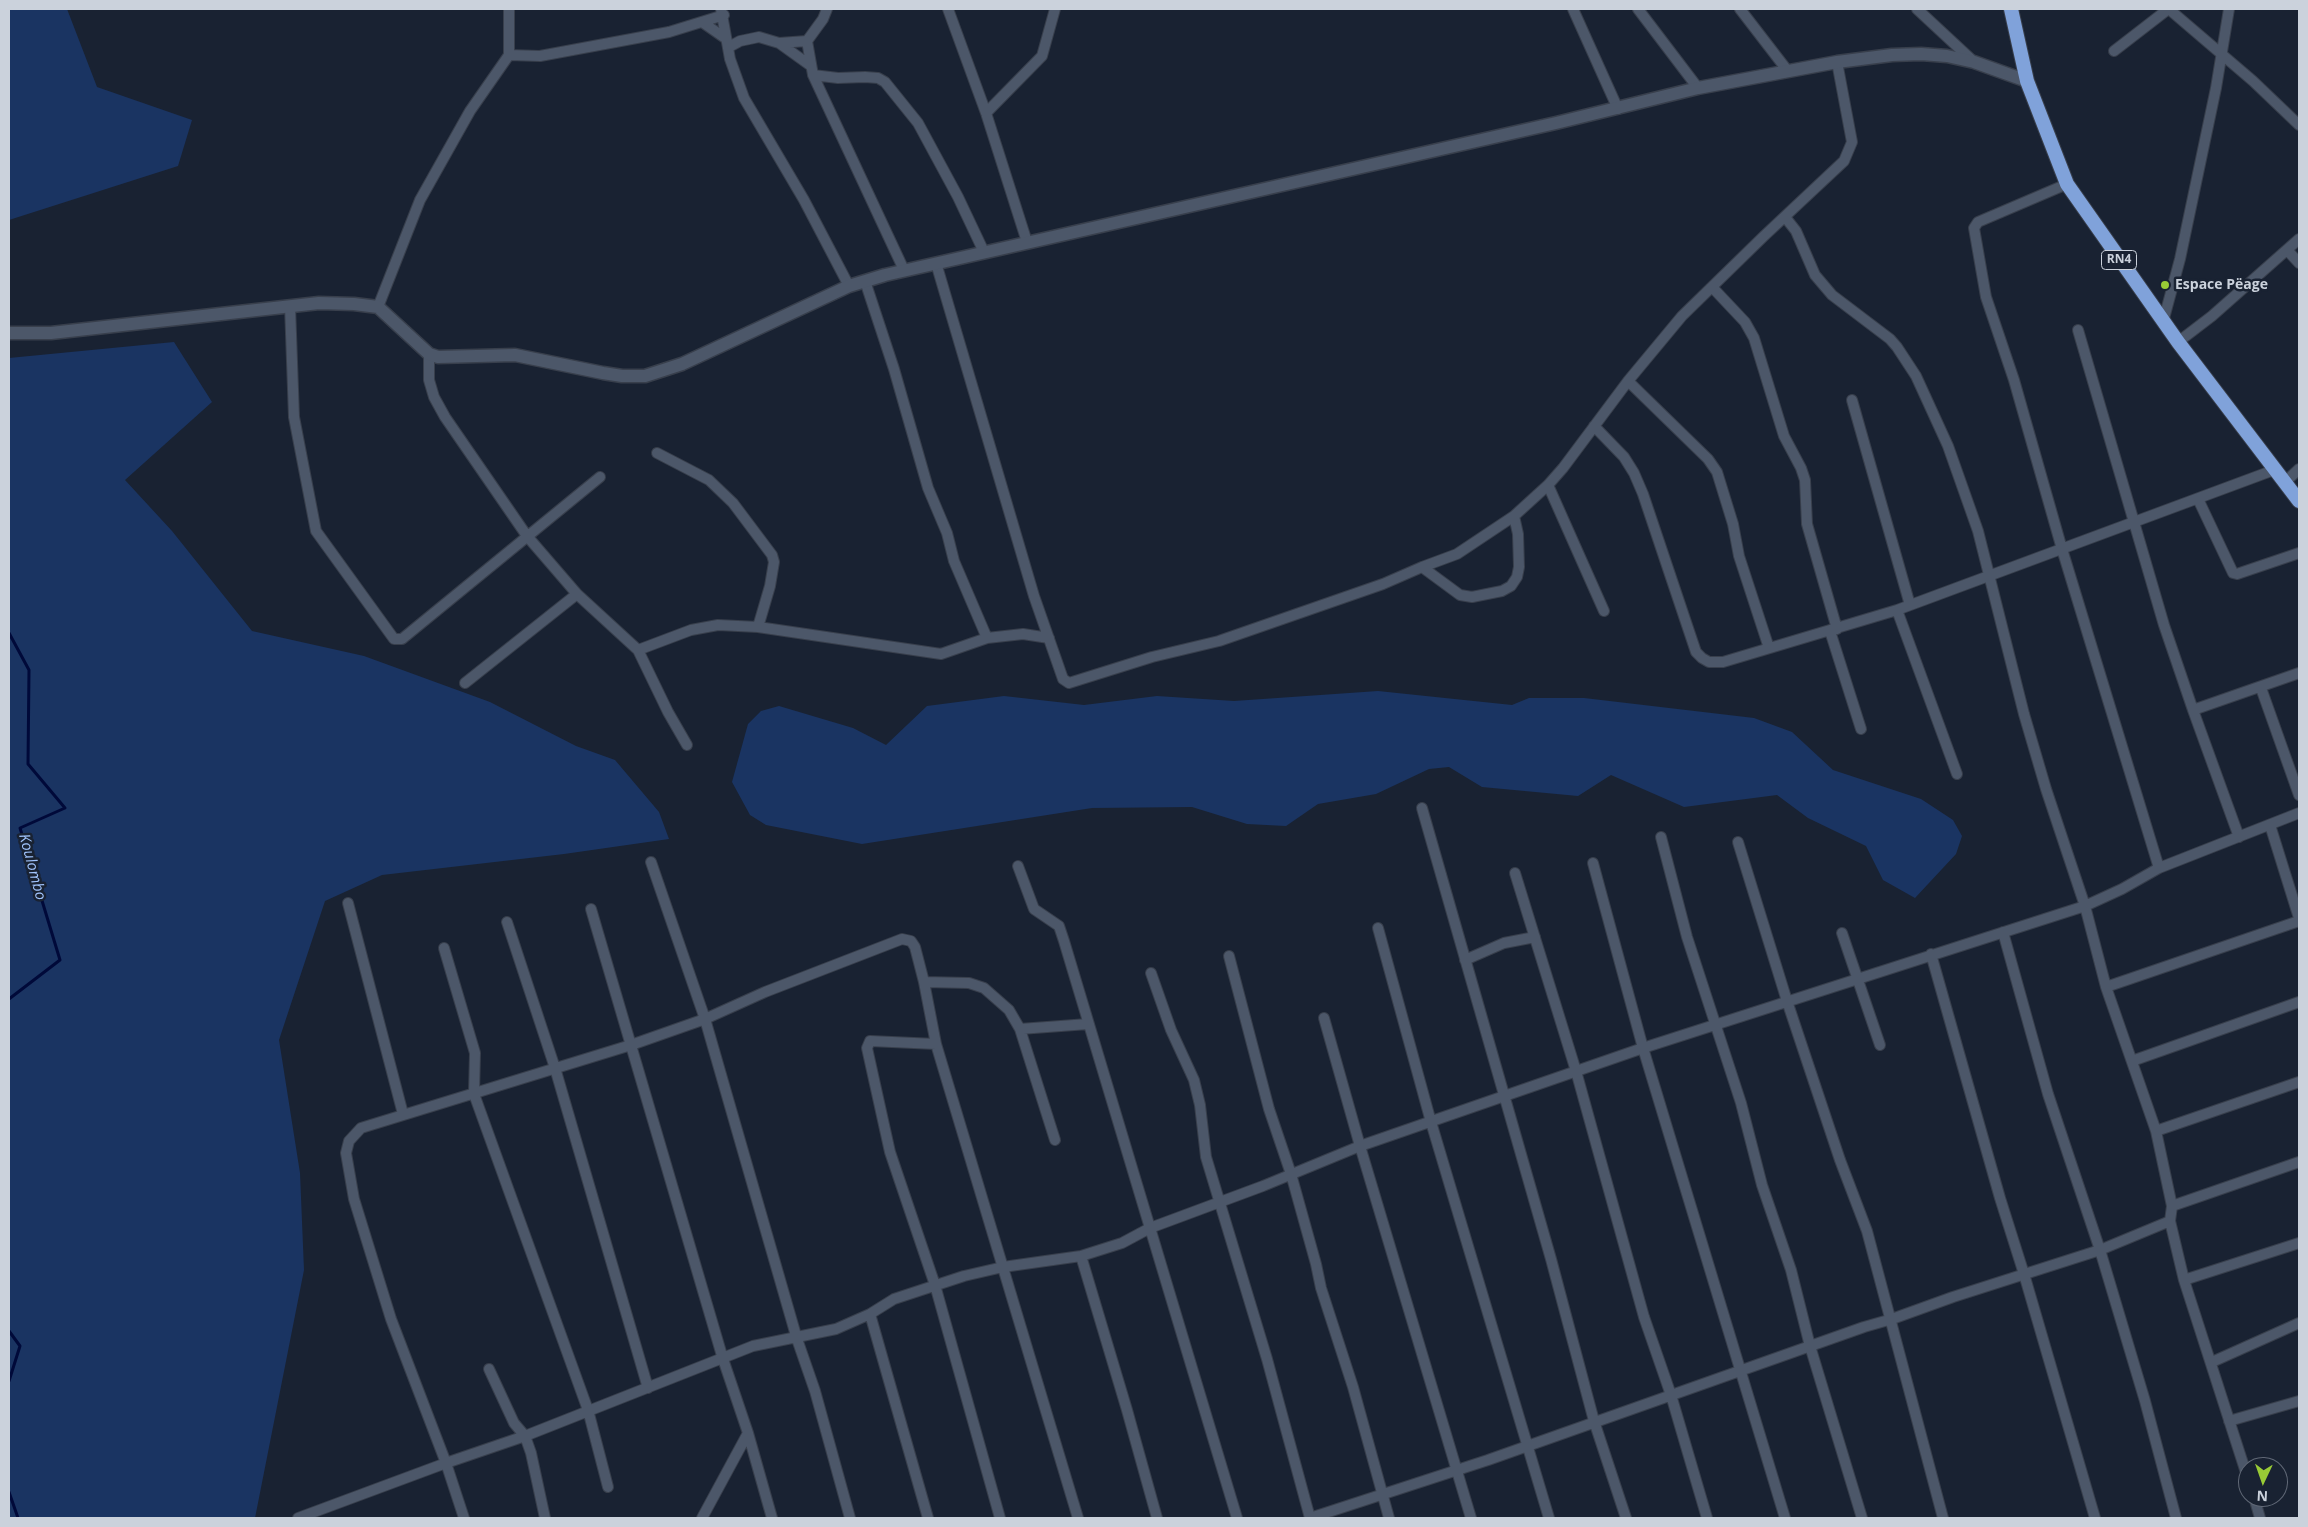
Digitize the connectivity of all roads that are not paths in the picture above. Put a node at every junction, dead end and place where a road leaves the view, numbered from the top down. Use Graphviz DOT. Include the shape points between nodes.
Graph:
graph roads {
  1 [pos="508,9"];
  2 [pos="827,9"];
  3 [pos="948,9"];
  4 [pos="1055,9"];
  5 [pos="1574,9"];
  6 [pos="1638,9"];
  7 [pos="1740,9"];
  8 [pos="1917,9"];
  9 [pos="2011,9"];
  10 [pos="2229,9"];
  11 [pos="722,12"];
  12 [pos="702,22"];
  13 [pos="807,41"];
  14 [pos="727,42"];
  15 [pos="779,43"];
  16 [pos="2114,52"];
  17 [pos="2221,54"];
  18 [pos="509,55"];
  19 [pos="1837,62"];
  20 [pos="1974,62"];
  21 [pos="812,70"];
  22 [pos="1786,70"];
  23 [pos="2027,81"];
  24 [pos="1698,88"];
  25 [pos="1618,109"];
  26 [pos="986,113"];
  27 [pos="2299,125"];
  28 [pos="2067,184"];
  29 [pos="1785,217"];
  30 [pos="2299,239"];
  31 [pos="1027,242"];
  32 [pos="2288,251"];
  33 [pos="984,252"];
  34 [pos="936,263"];
  35 [pos="2299,263"];
  36 [pos="904,270"];
  37 [pos="865,281"];
  38 [pos="849,286"];
  39 [pos="1712,287"];
  40 [pos="290,306"];
  41 [pos="378,307"];
  42 [pos="2163,322"];
  43 [pos="2078,330"];
  44 [pos="9,333"];
  45 [pos="2178,342"];
  46 [pos="429,354"];
  47 [pos="1628,381"];
  48 [pos="1852,400"];
  49 [pos="1594,426"];
  50 [pos="656,453"];
  51 [pos="2299,469"];
  52 [pos="2274,470"];
  53 [pos="600,477"];
  54 [pos="2284,482"];
  55 [pos="1548,486"];
  56 [pos="2198,499"];
  57 [pos="2299,501"];
  58 [pos="1514,516"];
  59 [pos="2135,522"];
  60 [pos="527,536"];
  61 [pos="2062,549"];
  62 [pos="2299,553"];
  63 [pos="1422,567"];
  64 [pos="1988,576"];
  65 [pos="577,594"];
  66 [pos="1910,605"];
  67 [pos="1897,610"];
  68 [pos="1604,611"];
  69 [pos="758,628"];
  70 [pos="1834,630"];
  71 [pos="987,638"];
  72 [pos="1049,638"];
  73 [pos="1769,648"];
  74 [pos="638,650"];
  75 [pos="2299,673"];
  76 [pos="465,683"];
  77 [pos="2261,688"];
  78 [pos="2192,710"];
  79 [pos="1861,729"];
  80 [pos="687,745"];
  81 [pos="1957,774"];
  82 [pos="2299,795"];
  83 [pos="1422,808"];
  84 [pos="2299,813"];
  85 [pos="2270,825"];
  86 [pos="1661,837"];
  87 [pos="2239,837"];
  88 [pos="1738,842"];
  89 [pos="651,862"];
  90 [pos="1593,863"];
  91 [pos="1018,866"];
  92 [pos="2159,868"];
  93 [pos="1515,873"];
  94 [pos="348,903"];
  95 [pos="2085,906"];
  96 [pos="591,910"];
  97 [pos="2299,920"];
  98 [pos="507,922"];
  99 [pos="1378,928"];
  100 [pos="2003,932"];
  101 [pos="1842,933"];
  102 [pos="1535,937"];
  103 [pos="444,948"];
  104 [pos="1931,954"];
  105 [pos="1229,956"];
  106 [pos="1465,960"];
  107 [pos="1151,973"];
  108 [pos="1859,979"];
  109 [pos="924,982"];
  110 [pos="2106,988"];
  111 [pos="1787,1001"];
  112 [pos="2299,1002"];
  113 [pos="1324,1018"];
  114 [pos="705,1019"];
  115 [pos="1088,1024"];
  116 [pos="1715,1025"];
  117 [pos="1020,1029"];
  118 [pos="936,1044"];
  119 [pos="631,1045"];
  120 [pos="1880,1045"];
  121 [pos="1643,1048"];
  122 [pos="2132,1061"];
  123 [pos="555,1068"];
  124 [pos="1576,1071"];
  125 [pos="2299,1082"];
  126 [pos="474,1094"];
  127 [pos="1504,1097"];
  128 [pos="403,1114"];
  129 [pos="1431,1122"];
  130 [pos="2156,1131"];
  131 [pos="1055,1140"];
  132 [pos="1360,1146"];
  133 [pos="2299,1162"];
  134 [pos="1291,1174"];
  135 [pos="1220,1202"];
  136 [pos="2172,1206"];
  137 [pos="2170,1221"];
  138 [pos="1150,1228"];
  139 [pos="2299,1243"];
  140 [pos="2100,1250"];
  141 [pos="1080,1256"];
  142 [pos="1003,1267"];
  143 [pos="2024,1274"];
  144 [pos="2184,1280"];
  145 [pos="935,1285"];
  146 [pos="870,1314"];
  147 [pos="1892,1319"];
  148 [pos="2299,1323"];
  149 [pos="797,1339"];
  150 [pos="1810,1346"];
  151 [pos="723,1359"];
  152 [pos="2212,1362"];
  153 [pos="489,1369"];
  154 [pos="1740,1370"];
  155 [pos="648,1388"];
  156 [pos="1671,1394"];
  157 [pos="2299,1401"];
  158 [pos="588,1410"];
  159 [pos="1594,1421"];
  160 [pos="2230,1421"];
  161 [pos="748,1434"];
  162 [pos="525,1436"];
  163 [pos="1529,1445"];
  164 [pos="2241,1457"];
  165 [pos="446,1463"];
  166 [pos="1456,1470"];
  167 [pos="608,1487"];
  168 [pos="1383,1496"];
  169 [pos="298,1518"];
  170 [pos="464,1518"];
  171 [pos="545,1518"];
  172 [pos="702,1518"];
  173 [pos="772,1518"];
  174 [pos="850,1518"];
  175 [pos="928,1518"];
  176 [pos="1000,1518"];
  177 [pos="1078,1518"];
  178 [pos="1157,1518"];
  179 [pos="1237,1518"];
  180 [pos="1310,1518"];
  181 [pos="1388,1518"];
  182 [pos="1471,1518"];
  183 [pos="1549,1518"];
  184 [pos="1626,1518"];
  185 [pos="1706,1518"];
  186 [pos="1785,1518"];
  187 [pos="1862,1518"];
  188 [pos="1943,1518"];
  189 [pos="2095,1518"];
  190 [pos="2176,1518"];
  1 -- 18 [label="street"];
  2 -- 13 [label="street"];
  3 -- 26 [label="street"];
  4 -- 26 [label="street" via="1042,56"];
  5 -- 25 [label="street"];
  6 -- 24 [label="street"];
  7 -- 22 [label="street"];
  8 -- 20 [label="street"];
  9 -- 23 [label="highway, RN4"];
  10 -- 17 [label="street"];
  11 -- 12 [label="street"];
  11 -- 14 [label="street"];
  12 -- 14 [label="street"];
  12 -- 18 [label="street" via="669,32 540,56"];
  13 -- 15 [label="street"];
  13 -- 21 [label="street"];
  14 -- 15 [label="street" via="753,37"];
  14 -- 38 [label="street" via="744,98 804,200"];
  15 -- 21 [label="street"];
  16 -- 17 [label="street" via="2169,9"];
  17 -- 27 [label="street"];
  17 -- 42 [label="street" via="2180,259"];
  18 -- 41 [label="street" via="470,111 420,200"];
  19 -- 20 [label="street" via="1921,54"];
  19 -- 22 [label="street"];
  19 -- 29 [label="street" via="1852,142 1844,162"];
  20 -- 23 [label="street"];
  21 -- 33 [label="street" via="838,78 866,77 885,82 918,123"];
  21 -- 36 [label="street"];
  22 -- 24 [label="street"];
  23 -- 28 [label="highway, RN4"];
  24 -- 25 [label="street"];
  25 -- 31 [label="street"];
  26 -- 31 [label="street"];
  28 -- 42 [label="highway, RN4"];
  28 -- 61 [label="street" via="1978,222 1974,228 1986,297 2014,380"];
  29 -- 39 [label="street"];
  29 -- 64 [label="street" via="1796,231 1815,275 1832,294 1890,339 1916,376 1948,446 1978,532"];
  30 -- 32 [label="street"];
  31 -- 33 [label="street"];
  32 -- 35 [label="street"];
  32 -- 45 [label="street"];
  33 -- 34 [label="street"];
  34 -- 36 [label="street"];
  34 -- 72 [label="street" via="1031,587"];
  36 -- 37 [label="street"];
  37 -- 38 [label="street"];
  37 -- 71 [label="street" via="928,488 947,533 957,570"];
  38 -- 46 [label="street" via="682,364 645,376 603,373 514,355 451,358"];
  39 -- 47 [label="street" via="1682,316"];
  39 -- 70 [label="street" via="1745,322 1754,338 1784,436 1801,468 1805,480 1807,524"];
  40 -- 41 [label="street" via="338,303"];
  40 -- 44 [label="street" via="65,332"];
  40 -- 60 [label="street" via="294,417 316,531 394,639 402,639"];
  41 -- 46 [label="street"];
  42 -- 45 [label="highway, RN4"];
  43 -- 59 [label="street"];
  45 -- 52 [label="highway, RN4"];
  46 -- 60 [label="street" via="429,380 434,397"];
  47 -- 49 [label="street"];
  47 -- 73 [label="street" via="1708,459 1717,472 1739,556"];
  48 -- 66 [label="street"];
  49 -- 55 [label="street"];
  49 -- 73 [label="street" via="1624,457 1634,473 1696,652 1710,662 1722,662"];
  50 -- 69 [label="street" via="709,480 733,503 772,555 770,586"];
  51 -- 54 [label="street"];
  52 -- 54 [label="highway, RN4"];
  52 -- 56 [label="street"];
  53 -- 60 [label="street"];
  54 -- 57 [label="highway, RN4"];
  55 -- 58 [label="street"];
  55 -- 68 [label="street"];
  56 -- 59 [label="street"];
  56 -- 62 [label="street" via="2233,573"];
  58 -- 63 [label="street" via="1457,554"];
  58 -- 63 [label="street" via="1519,567 1511,586 1502,592 1472,597 1460,595"];
  59 -- 61 [label="street"];
  59 -- 78 [label="street" via="2168,641"];
  60 -- 65 [label="street"];
  61 -- 64 [label="street"];
  61 -- 92 [label="street"];
  63 -- 72 [label="street" via="1384,584 1259,628 1069,683 1063,679"];
  64 -- 66 [label="street"];
  64 -- 95 [label="street" via="2043,780"];
  65 -- 74 [label="street"];
  65 -- 76 [label="street"];
  66 -- 67 [label="street"];
  67 -- 70 [label="street"];
  67 -- 81 [label="street"];
  69 -- 71 [label="street" via="941,654"];
  69 -- 74 [label="street" via="718,625 691,630"];
  70 -- 73 [label="street"];
  70 -- 79 [label="street"];
  71 -- 72 [label="street" via="1023,634"];
  74 -- 80 [label="street"];
  75 -- 77 [label="street"];
  77 -- 78 [label="street"];
  77 -- 82 [label="street"];
  78 -- 87 [label="street"];
  83 -- 106 [label="street"];
  84 -- 85 [label="street"];
  85 -- 87 [label="street"];
  85 -- 97 [label="street"];
  86 -- 116 [label="street" via="1687,937"];
  87 -- 92 [label="street"];
  88 -- 111 [label="street"];
  89 -- 114 [label="street"];
  90 -- 121 [label="street"];
  91 -- 115 [label="street" via="1034,909 1059,926"];
  92 -- 95 [label="street"];
  93 -- 102 [label="street"];
  94 -- 128 [label="street"];
  95 -- 100 [label="street"];
  95 -- 110 [label="street"];
  96 -- 119 [label="street"];
  97 -- 110 [label="street"];
  98 -- 123 [label="street"];
  99 -- 129 [label="street"];
  100 -- 104 [label="street"];
  100 -- 140 [label="street" via="2048,1094"];
  101 -- 108 [label="street"];
  102 -- 106 [label="street" via="1504,943"];
  102 -- 124 [label="street"];
  103 -- 126 [label="street" via="476,1053"];
  104 -- 108 [label="street"];
  104 -- 143 [label="street"];
  105 -- 134 [label="street" via="1269,1109"];
  106 -- 127 [label="street"];
  107 -- 135 [label="street" via="1171,1030 1194,1080 1206,1157"];
  108 -- 111 [label="street"];
  108 -- 120 [label="street"];
  109 -- 114 [label="street" via="915,947 911,941 902,940 765,992"];
  109 -- 117 [label="street" via="969,983 984,988 1009,1010"];
  109 -- 118 [label="street"];
  110 -- 122 [label="street"];
  111 -- 116 [label="street"];
  111 -- 147 [label="street" via="1840,1160 1868,1231"];
  112 -- 122 [label="street"];
  113 -- 132 [label="street"];
  114 -- 119 [label="street"];
  114 -- 149 [label="street"];
  115 -- 117 [label="street"];
  115 -- 138 [label="street"];
  116 -- 121 [label="street"];
  116 -- 150 [label="street" via="1741,1103 1762,1185 1791,1270"];
  117 -- 131 [label="street"];
  118 -- 142 [label="street"];
  118 -- 145 [label="street" via="870,1041 866,1048 890,1152"];
  119 -- 123 [label="street"];
  119 -- 151 [label="street"];
  121 -- 124 [label="street"];
  121 -- 154 [label="street"];
  122 -- 130 [label="street"];
  123 -- 126 [label="street"];
  123 -- 155 [label="street"];
  124 -- 127 [label="street"];
  124 -- 156 [label="street" via="1644,1317"];
  125 -- 130 [label="street"];
  126 -- 128 [label="street"];
  126 -- 158 [label="street"];
  127 -- 129 [label="street"];
  127 -- 159 [label="street"];
  128 -- 165 [label="street" via="361,1128 348,1142 346,1153 354,1199 391,1319"];
  129 -- 132 [label="street"];
  129 -- 163 [label="street"];
  130 -- 136 [label="street"];
  132 -- 134 [label="street"];
  132 -- 166 [label="street"];
  133 -- 136 [label="street"];
  134 -- 135 [label="street"];
  134 -- 168 [label="street"];
  135 -- 138 [label="street"];
  135 -- 180 [label="street"];
  136 -- 137 [label="street"];
  137 -- 140 [label="street"];
  137 -- 144 [label="street"];
  138 -- 141 [label="street" via="1122,1243"];
  138 -- 179 [label="street"];
  139 -- 144 [label="street"];
  140 -- 143 [label="street"];
  140 -- 190 [label="street"];
  141 -- 142 [label="street"];
  141 -- 178 [label="street"];
  142 -- 145 [label="street"];
  142 -- 177 [label="street"];
  143 -- 147 [label="street"];
  143 -- 189 [label="street"];
  144 -- 152 [label="street"];
  145 -- 146 [label="street" via="894,1299"];
  145 -- 176 [label="street"];
  146 -- 149 [label="street" via="836,1329"];
  146 -- 175 [label="street"];
  147 -- 150 [label="street"];
  147 -- 188 [label="street"];
  148 -- 152 [label="street"];
  149 -- 151 [label="street" via="753,1346"];
  149 -- 174 [label="street"];
  150 -- 154 [label="street"];
  150 -- 187 [label="street"];
  151 -- 155 [label="street"];
  151 -- 161 [label="street"];
  152 -- 160 [label="street"];
  153 -- 162 [label="street" via="514,1423"];
  154 -- 156 [label="street"];
  154 -- 186 [label="street"];
  155 -- 158 [label="street"];
  156 -- 159 [label="street"];
  156 -- 185 [label="street"];
  157 -- 160 [label="street"];
  158 -- 162 [label="street"];
  158 -- 167 [label="street"];
  159 -- 163 [label="street"];
  159 -- 184 [label="street"];
  160 -- 164 [label="street"];
  161 -- 172 [label="street"];
  161 -- 173 [label="street"];
  162 -- 165 [label="street"];
  162 -- 171 [label="street"];
  163 -- 166 [label="street"];
  163 -- 183 [label="street"];
  165 -- 169 [label="street"];
  165 -- 170 [label="street"];
  166 -- 168 [label="street"];
  166 -- 182 [label="street"];
  168 -- 180 [label="street"];
  168 -- 181 [label="street"];
}
